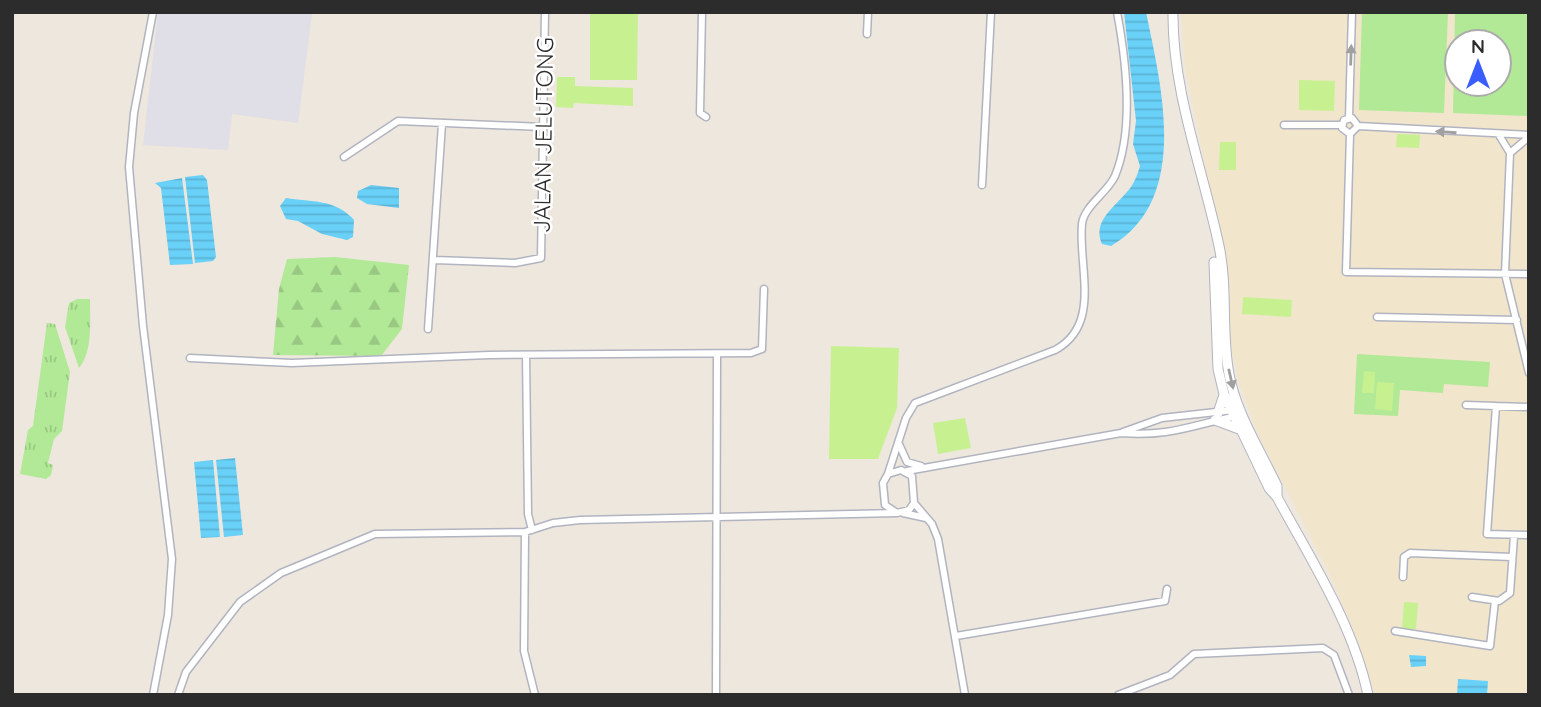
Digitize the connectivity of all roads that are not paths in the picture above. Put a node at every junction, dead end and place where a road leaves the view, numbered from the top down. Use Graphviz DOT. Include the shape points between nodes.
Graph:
graph roads {
  1 [pos="153,12"];
  2 [pos="545,12"];
  3 [pos="702,12"];
  4 [pos="868,12"];
  5 [pos="991,12"];
  6 [pos="1117,12"];
  7 [pos="1173,12"];
  8 [pos="1352,12"];
  9 [pos="867,34"];
  10 [pos="706,117"];
  11 [pos="1349,118"];
  12 [pos="442,124"];
  13 [pos="1284,125"];
  14 [pos="1342,125"];
  15 [pos="1358,126"];
  16 [pos="542,127"];
  17 [pos="1350,134"];
  18 [pos="1499,135"];
  19 [pos="1529,136"];
  20 [pos="1510,153"];
  21 [pos="344,157"];
  22 [pos="982,185"];
  23 [pos="1216,239"];
  24 [pos="435,260"];
  25 [pos="1505,274"];
  26 [pos="1529,274"];
  27 [pos="764,289"];
  28 [pos="1377,317"];
  29 [pos="1517,320"];
  30 [pos="428,329"];
  31 [pos="526,355"];
  32 [pos="717,355"];
  33 [pos="190,358"];
  34 [pos="1529,373"];
  35 [pos="1224,394"];
  36 [pos="1466,405"];
  37 [pos="1496,406"];
  38 [pos="1529,407"];
  39 [pos="1237,413"];
  40 [pos="1217,417"];
  41 [pos="1152,421"];
  42 [pos="1240,430"];
  43 [pos="1121,433"];
  44 [pos="1155,435"];
  45 [pos="898,442"];
  46 [pos="941,466"];
  47 [pos="924,468"];
  48 [pos="906,471"];
  49 [pos="888,474"];
  50 [pos="914,481"];
  51 [pos="883,496"];
  52 [pos="1277,497"];
  53 [pos="914,503"];
  54 [pos="900,513"];
  55 [pos="858,514"];
  56 [pos="715,517"];
  57 [pos="928,519"];
  58 [pos="528,531"];
  59 [pos="1514,536"];
  60 [pos="1529,536"];
  61 [pos="1512,557"];
  62 [pos="1403,577"];
  63 [pos="1167,589"];
  64 [pos="1472,597"];
  65 [pos="1495,601"];
  66 [pos="1395,631"];
  67 [pos="956,636"];
  68 [pos="153,695"];
  69 [pos="178,695"];
  70 [pos="535,695"];
  71 [pos="716,695"];
  72 [pos="965,695"];
  73 [pos="1118,695"];
  74 [pos="1349,695"];
  75 [pos="1368,695"];
  1 -- 68 [label="street" via="129,167 172,559 168,615"];
  2 -- 16 [label="street, JALAN JELUTONG"];
  3 -- 10 [label="street" via="700,113"];
  4 -- 9 [label="street"];
  5 -- 22 [label="street"];
  6 -- 45 [label="street" via="1127,65 1123,129 1115,174 1083,219 1082,323 1072,338 1055,350 920,400 910,409"];
  7 -- 23 [label="street" via="1178,61"];
  11 -- 8 [label="street, one-way"];
  11 -- 14 [label="street"];
  11 -- 15 [label="street"];
  12 -- 16 [label="street"];
  12 -- 21 [label="street" via="393,123"];
  12 -- 24 [label="street"];
  13 -- 14 [label="street"];
  14 -- 17 [label="street"];
  15 -- 17 [label="street"];
  18 -- 15 [label="street, one-way"];
  16 -- 24 [label="street, JALAN JELUTONG" via="541,258 515,263"];
  17 -- 25 [label="street" via="1346,272"];
  18 -- 19 [label="street"];
  18 -- 20 [label="street"];
  19 -- 20 [label="street"];
  20 -- 25 [label="street"];
  23 -- 35 [label="street" via="1218,369"];
  23 -- 39 [label="street, one-way" via="1228,372"];
  24 -- 30 [label="street"];
  25 -- 26 [label="street"];
  25 -- 29 [label="street"];
  27 -- 32 [label="street" via="762,349"];
  28 -- 29 [label="street"];
  29 -- 34 [label="street"];
  31 -- 32 [label="street"];
  31 -- 33 [label="street" via="292,363"];
  31 -- 58 [label="street"];
  32 -- 56 [label="street"];
  35 -- 39 [label="street"];
  35 -- 40 [label="street"];
  36 -- 37 [label="street"];
  37 -- 38 [label="street"];
  37 -- 59 [label="street" via="1487,534"];
  39 -- 40 [label="street"];
  39 -- 42 [label="street"];
  39 -- 52 [label="street" via="1277,486"];
  40 -- 41 [label="street" via="1180,415"];
  40 -- 42 [label="street"];
  40 -- 44 [label="street" via="1181,432"];
  41 -- 43 [label="street"];
  41 -- 44 [label="street"];
  42 -- 52 [label="street"];
  43 -- 44 [label="street"];
  43 -- 46 [label="street"];
  45 -- 46 [label="street" via="907,462"];
  45 -- 48 [label="street"];
  45 -- 49 [label="street"];
  46 -- 47 [label="street"];
  47 -- 48 [label="street"];
  47 -- 50 [label="street"];
  48 -- 49 [label="street"];
  48 -- 50 [label="street"];
  49 -- 51 [label="street"];
  50 -- 53 [label="street"];
  51 -- 54 [label="street" via="885,505"];
  51 -- 55 [label="street" via="875,511"];
  52 -- 75 [label="street" via="1343,622"];
  53 -- 54 [label="street"];
  53 -- 57 [label="street"];
  54 -- 55 [label="street"];
  54 -- 57 [label="street"];
  55 -- 56 [label="street"];
  56 -- 58 [label="street" via="567,520"];
  56 -- 71 [label="street"];
  57 -- 67 [label="street" via="938,539"];
  58 -- 69 [label="street" via="376,534 281,573 240,602 186,672"];
  58 -- 70 [label="street" via="524,651"];
  59 -- 60 [label="street"];
  59 -- 61 [label="street"];
  61 -- 62 [label="street" via="1410,553 1404,557"];
  61 -- 65 [label="street" via="1510,593"];
  63 -- 67 [label="street" via="1165,601"];
  64 -- 65 [label="street"];
  65 -- 66 [label="street" via="1490,646"];
  67 -- 72 [label="street"];
  73 -- 74 [label="street" via="1170,675 1194,654 1323,648 1334,655"];
}
